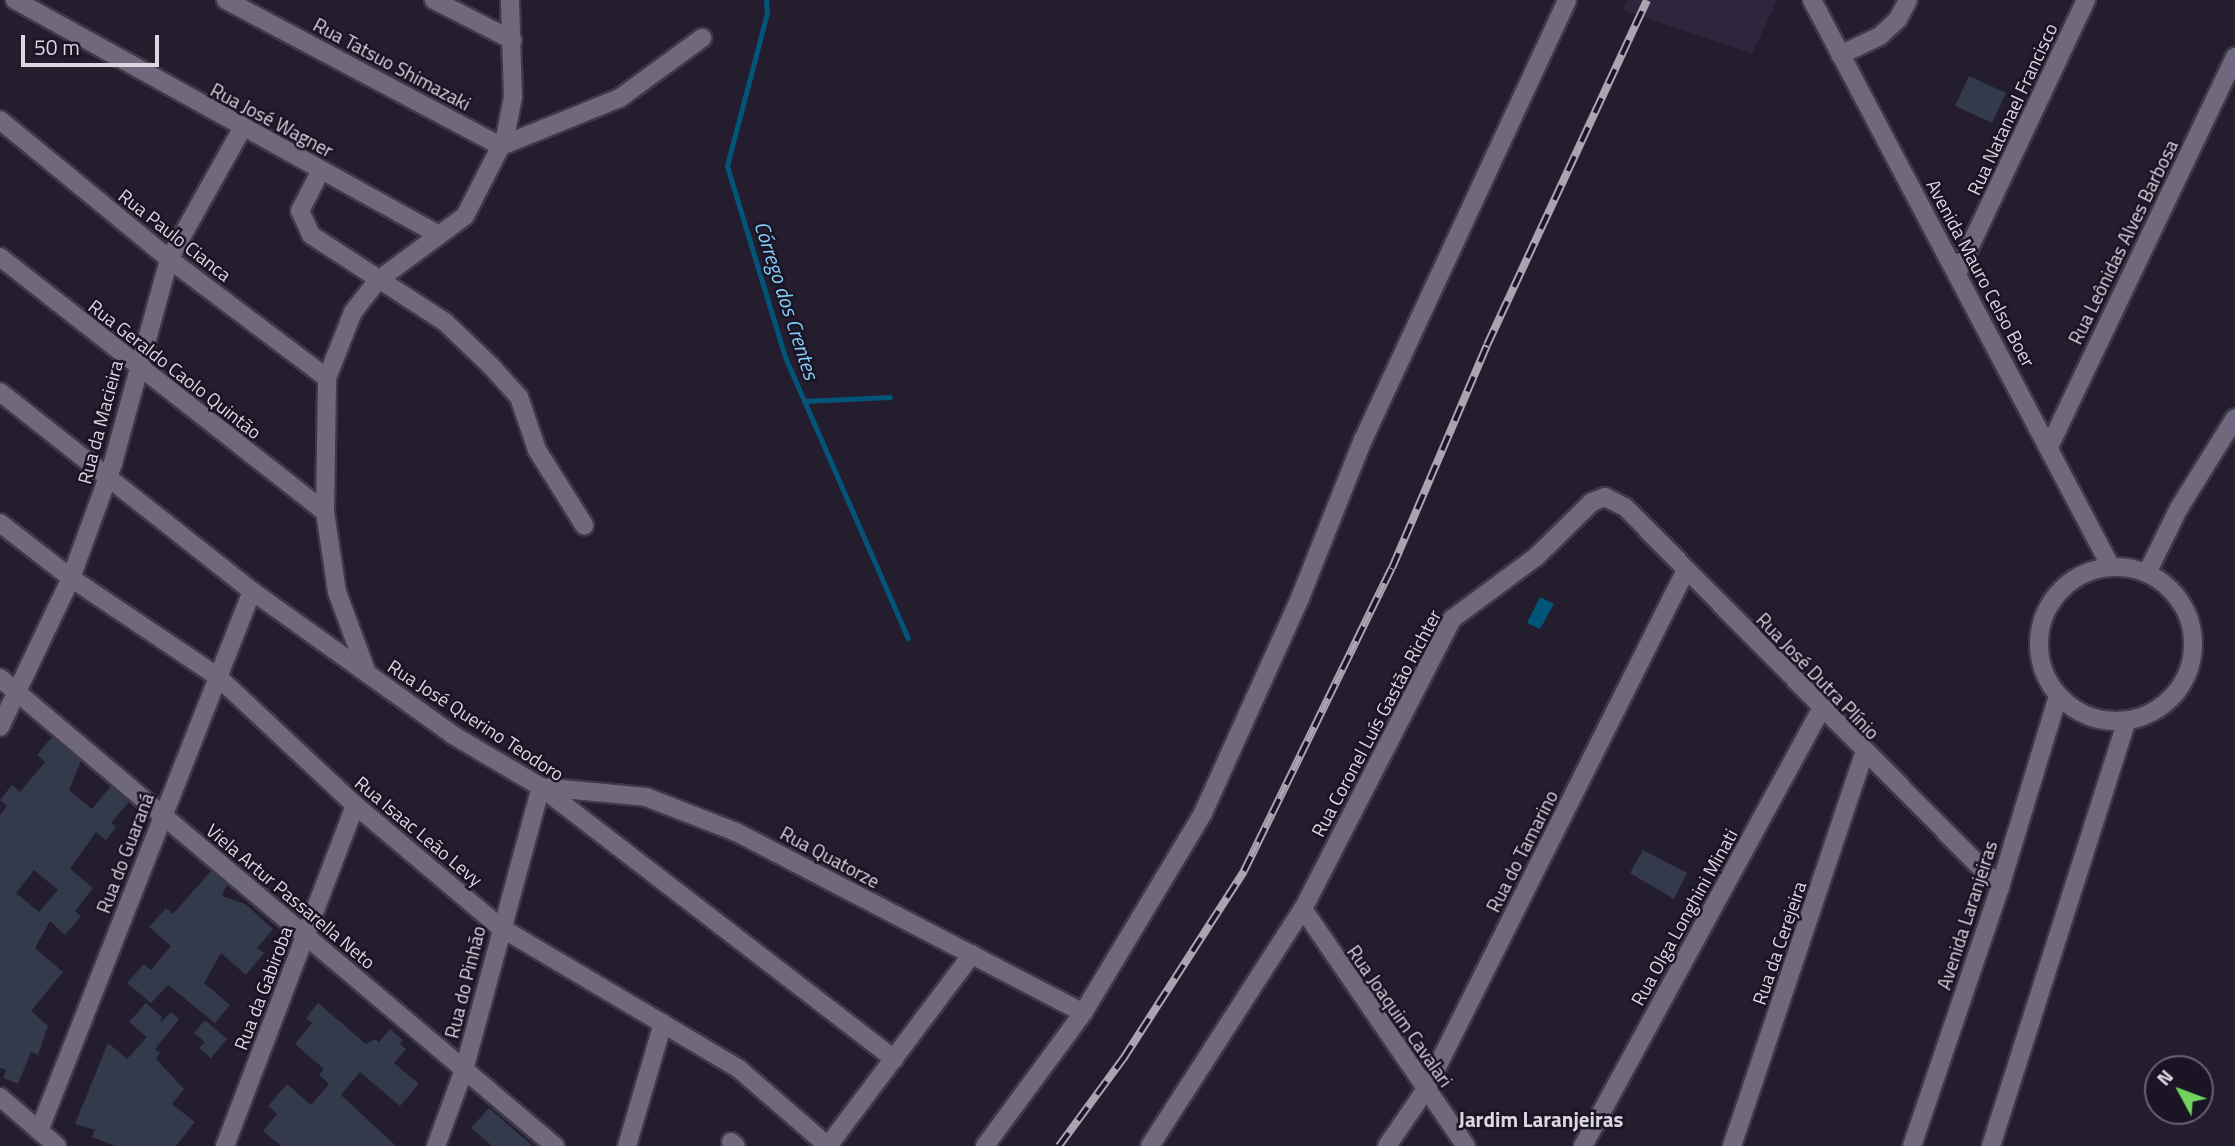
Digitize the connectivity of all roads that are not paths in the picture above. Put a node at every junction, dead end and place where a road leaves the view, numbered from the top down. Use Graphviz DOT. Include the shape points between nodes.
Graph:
graph roads {
  1 [pos="15,0"];
  2 [pos="226,0"];
  3 [pos="434,0"];
  4 [pos="510,0"];
  5 [pos="1567,0"];
  6 [pos="1812,0"];
  7 [pos="1908,0"];
  8 [pos="2086,0"];
  9 [pos="702,38"];
  10 [pos="512,40"];
  11 [pos="1840,55"];
  12 [pos="2235,57"];
  13 [pos="0,120"];
  14 [pos="242,129"];
  15 [pos="501,146"];
  16 [pos="321,170"];
  17 [pos="437,234"];
  18 [pos="0,257"];
  19 [pos="169,259"];
  20 [pos="1957,274"];
  21 [pos="377,281"];
  22 [pos="137,368"];
  23 [pos="327,379"];
  24 [pos="0,392"];
  25 [pos="2235,418"];
  26 [pos="2050,445"];
  27 [pos="108,479"];
  28 [pos="1605,497"];
  29 [pos="325,512"];
  30 [pos="0,523"];
  31 [pos="584,525"];
  32 [pos="2111,567"];
  33 [pos="1686,570"];
  34 [pos="2147,573"];
  35 [pos="71,578"];
  36 [pos="252,591"];
  37 [pos="367,673"];
  38 [pos="217,676"];
  39 [pos="0,678"];
  40 [pos="15,691"];
  41 [pos="2058,696"];
  42 [pos="1822,708"];
  43 [pos="2127,721"];
  44 [pos="0,727"];
  45 [pos="1864,753"];
  46 [pos="541,787"];
  47 [pos="355,805"];
  48 [pos="162,815"];
  49 [pos="2000,887"];
  50 [pos="1303,909"];
  51 [pos="500,927"];
  52 [pos="306,936"];
  53 [pos="972,954"];
  54 [pos="1083,1013"];
  55 [pos="663,1023"];
  56 [pos="894,1059"];
  57 [pos="464,1070"];
  58 [pos="1426,1089"];
  59 [pos="0,1097"];
  60 [pos="39,1131"];
  61 [pos="57,1146"];
  62 [pos="225,1146"];
  63 [pos="436,1146"];
  64 [pos="555,1146"];
  65 [pos="627,1146"];
  66 [pos="828,1146"];
  67 [pos="985,1146"];
  68 [pos="1150,1146"];
  69 [pos="1387,1146"];
  70 [pos="1466,1146"];
  71 [pos="1583,1146"];
  72 [pos="1732,1146"];
  73 [pos="1912,1146"];
  74 [pos="1991,1146"];
  1 -- 14 [label="street, Rua José Wagner"];
  2 -- 15 [label="street, Rua Tatsuo Shimazaki"];
  3 -- 10 [label="street"];
  4 -- 10 [label="street"];
  5 -- 54 [label="street" via="1363,440 1300,598 1203,813"];
  6 -- 11 [label="street, Avenida Mauro Celso Boer"];
  7 -- 11 [label="street" via="1898,19 1880,36"];
  8 -- 20 [label="street, Rua Natanael Francisco"];
  9 -- 15 [label="street" via="620,99"];
  10 -- 15 [label="street" via="513,97"];
  11 -- 20 [label="street, Avenida Mauro Celso Boer"];
  12 -- 26 [label="street, Rua Leônidas Alves Barbosa"];
  13 -- 19 [label="street, Rua Paulo Cianca"];
  14 -- 16 [label="street, Rua José Wagner"];
  14 -- 19 [label="street, Rua da Macieira"];
  15 -- 17 [label="street" via="465,216"];
  16 -- 17 [label="street, Rua José Wagner"];
  16 -- 21 [label="street" via="300,211 312,235"];
  17 -- 21 [label="street"];
  18 -- 22 [label="street, Rua Geraldo Caolo Quintão"];
  19 -- 22 [label="street, Rua da Macieira"];
  19 -- 23 [label="street, Rua Paulo Cianca"];
  20 -- 26 [label="street, Avenida Mauro Celso Boer"];
  21 -- 23 [label="street" via="353,312"];
  21 -- 31 [label="street" via="444,322 519,397 537,450"];
  22 -- 27 [label="street, Rua da Macieira"];
  22 -- 29 [label="street, Rua Geraldo Caolo Quintão"];
  23 -- 29 [label="street"];
  24 -- 27 [label="street, Rua José Querino Teodoro"];
  25 -- 34 [label="street" via="2179,508"];
  26 -- 32 [label="street, Avenida Mauro Celso Boer"];
  27 -- 35 [label="street, Rua da Macieira"];
  27 -- 36 [label="street, Rua José Querino Teodoro"];
  28 -- 33 [label="street, Rua José Dutra Plínio" via="1625,507"];
  28 -- 50 [label="street, Rua Coronel Luís Gastão Richter" via="1592,502 1537,556 1452,619"];
  29 -- 37 [label="street" via="337,592"];
  30 -- 35 [label="street, Rua Isaac Leão Levy"];
  32 -- 34 [label="street"];
  32 -- 41 [label="street" via="2087,573 2066,586 2050,604 2041,627 2039,652 2045,675"];
  33 -- 42 [label="street, Rua José Dutra Plínio"];
  33 -- 58 [label="street, Rua do Tamarino"];
  34 -- 43 [label="street" via="2168,587 2183,606 2192,630 2192,654 2185,678 2171,698 2150,713"];
  35 -- 38 [label="street, Rua Isaac Leão Levy"];
  35 -- 40 [label="street, Rua da Macieira"];
  36 -- 37 [label="street, Rua José Querino Teodoro"];
  36 -- 38 [label="street, Rua do Guaraná"];
  37 -- 46 [label="street, Rua José Querino Teodoro" via="453,735"];
  38 -- 47 [label="street, Rua Isaac Leão Levy"];
  38 -- 48 [label="street, Rua do Guaraná"];
  39 -- 40 [label="street, Viela Artur Passarella Neto"];
  40 -- 44 [label="street, Rua da Macieira"];
  40 -- 48 [label="street, Viela Artur Passarella Neto"];
  41 -- 43 [label="street" via="2082,714"];
  41 -- 49 [label="street, Avenida Laranjeiras"];
  42 -- 45 [label="street, Rua José Dutra Plínio"];
  42 -- 71 [label="street, Rua Olga Longhini Minati"];
  43 -- 74 [label="street"];
  45 -- 49 [label="street, Rua José Dutra Plínio"];
  45 -- 72 [label="street, Rua da Cerejeira"];
  46 -- 51 [label="street, Rua do Pinhão"];
  46 -- 53 [label="street, Rua Quatorze" via="646,796 736,832"];
  46 -- 56 [label="street, Rua José Querino Teodoro"];
  47 -- 51 [label="street, Rua Isaac Leão Levy"];
  47 -- 52 [label="street, Rua da Gabiroba"];
  48 -- 52 [label="street, Viela Artur Passarella Neto"];
  48 -- 60 [label="street, Rua do Guaraná"];
  49 -- 73 [label="street, Avenida Laranjeiras"];
  50 -- 58 [label="street, Rua Joaquim Cavalari"];
  50 -- 68 [label="street, Rua Coronel Luís Gastão Richter"];
  51 -- 55 [label="street, Rua Isaac Leão Levy"];
  51 -- 57 [label="street, Rua do Pinhão"];
  52 -- 57 [label="street, Viela Artur Passarella Neto"];
  52 -- 62 [label="street, Rua da Gabiroba"];
  53 -- 54 [label="street, Rua Quatorze"];
  53 -- 56 [label="street"];
  54 -- 67 [label="street"];
  55 -- 65 [label="street"];
  55 -- 66 [label="street, Rua Isaac Leão Levy" via="739,1069"];
  56 -- 66 [label="street"];
  57 -- 63 [label="street, Rua do Pinhão"];
  57 -- 64 [label="street, Viela Artur Passarella Neto"];
  58 -- 69 [label="street, Rua do Tamarino"];
  58 -- 70 [label="street, Rua Joaquim Cavalari"];
  59 -- 60 [label="street"];
  60 -- 61 [label="street"];
}
